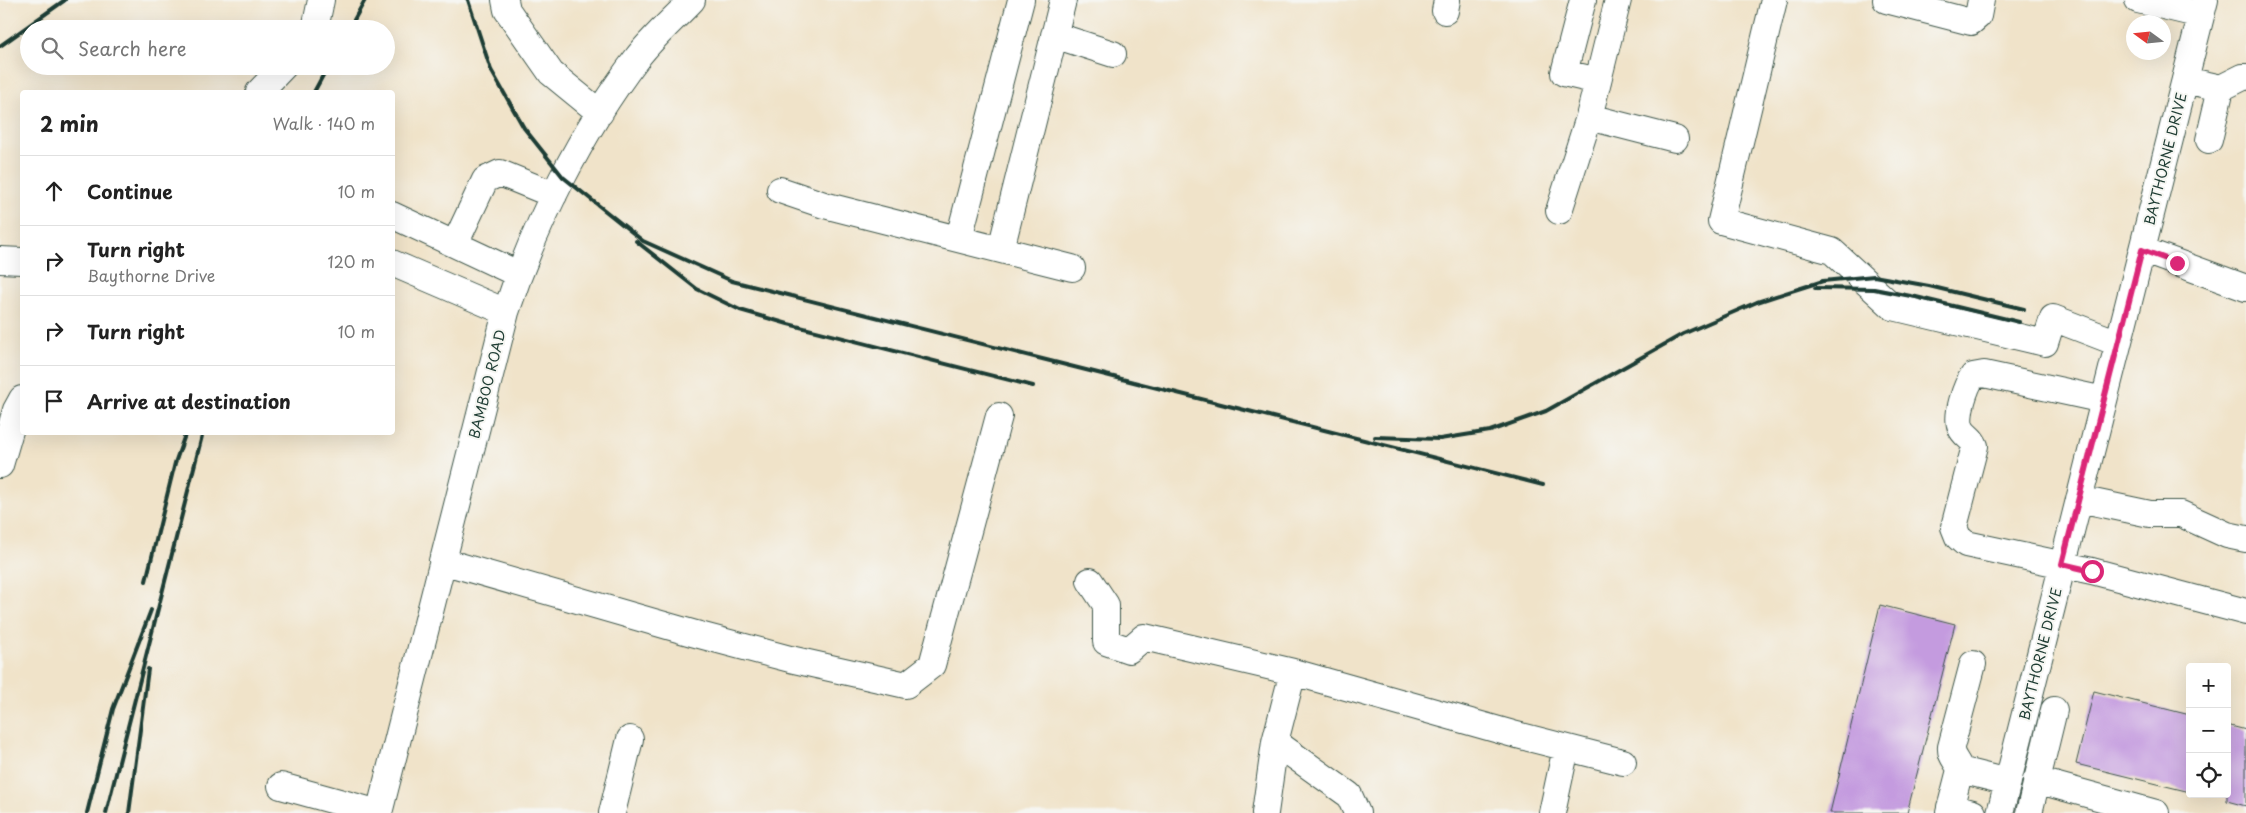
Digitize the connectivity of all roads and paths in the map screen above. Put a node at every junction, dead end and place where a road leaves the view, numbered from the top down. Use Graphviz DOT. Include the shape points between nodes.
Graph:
graph roads {
  1 [pos="321,0"];
  2 [pos="505,0"];
  3 [pos="692,0"];
  4 [pos="1021,0"];
  5 [pos="1063,0"];
  6 [pos="1583,0"];
  7 [pos="1618,0"];
  8 [pos="1774,0"];
  9 [pos="1886,0"];
  10 [pos="1981,0"];
  11 [pos="2138,0"];
  12 [pos="2203,7"];
  13 [pos="317,20"];
  14 [pos="1054,35"];
  15 [pos="1113,54"];
  16 [pos="275,75"];
  17 [pos="2246,77"];
  18 [pos="2185,80"];
  19 [pos="1598,81"];
  20 [pos="2221,88"];
  21 [pos="261,90"];
  22 [pos="600,113"];
  23 [pos="1589,117"];
  24 [pos="1675,139"];
  25 [pos="2209,140"];
  26 [pos="780,190"];
  27 [pos="554,195"];
  28 [pos="1559,211"];
  29 [pos="395,216"];
  30 [pos="959,238"];
  31 [pos="455,244"];
  32 [pos="1001,249"];
  33 [pos="2142,250"];
  34 [pos="0,260"];
  35 [pos="20,261"];
  36 [pos="395,264"];
  37 [pos="1072,268"];
  38 [pos="518,274"];
  39 [pos="2246,288"];
  40 [pos="506,312"];
  41 [pos="2118,343"];
  42 [pos="2104,400"];
  43 [pos="13,405"];
  44 [pos="999,416"];
  45 [pos="0,465"];
  46 [pos="2079,498"];
  47 [pos="2246,539"];
  48 [pos="442,560"];
  49 [pos="2062,564"];
  50 [pos="1090,581"];
  51 [pos="2246,612"];
  52 [pos="1972,664"];
  53 [pos="1293,672"];
  54 [pos="2054,710"];
  55 [pos="630,739"];
  56 [pos="1275,742"];
  57 [pos="1566,748"];
  58 [pos="1623,762"];
  59 [pos="1960,770"];
  60 [pos="280,786"];
  61 [pos="2004,795"];
  62 [pos="2035,801"];
  63 [pos="1958,811"];
  64 [pos="380,813"];
  65 [pos="612,813"];
  66 [pos="1265,813"];
  67 [pos="1357,813"];
  68 [pos="1552,813"];
  69 [pos="2156,813"];
  1 -- 13 [label="street"];
  2 -- 22 [label="street" via="507,10 551,73"];
  3 -- 22 [label="street, BAMBOO ROAD" via="638,58"];
  4 -- 30 [label="street"];
  5 -- 14 [label="street"];
  6 -- 19 [label="street" via="1564,73"];
  7 -- 19 [label="street"];
  8 -- 41 [label="street" via="1721,221 1832,251 1893,308 2045,343 2053,318"];
  9 -- 10 [label="street" via="1971,22 1978,16"];
  11 -- 12 [label="street"];
  12 -- 18 [label="street, BAYTHORNE DRIVE"];
  14 -- 15 [label="street"];
  14 -- 32 [label="street"];
  16 -- 21 [label="street"];
  17 -- 20 [label="street"];
  18 -- 20 [label="street"];
  18 -- 33 [label="street, BAYTHORNE DRIVE"];
  19 -- 23 [label="street"];
  20 -- 25 [label="street"];
  22 -- 27 [label="street, BAMBOO ROAD"];
  23 -- 24 [label="street"];
  23 -- 28 [label="street"];
  26 -- 30 [label="street" via="824,205"];
  27 -- 31 [label="street" via="500,173 485,180"];
  27 -- 38 [label="street, BAMBOO ROAD"];
  29 -- 31 [label="street"];
  30 -- 32 [label="street"];
  31 -- 38 [label="street"];
  32 -- 37 [label="street"];
  33 -- 39 [label="street"];
  33 -- 41 [label="street, BAYTHORNE DRIVE"];
  34 -- 35 [label="street"];
  36 -- 40 [label="street"];
  38 -- 40 [label="street, BAMBOO ROAD"];
  40 -- 48 [label="street, BAMBOO ROAD"];
  41 -- 42 [label="street, BAYTHORNE DRIVE"];
  42 -- 46 [label="street, BAYTHORNE DRIVE"];
  42 -- 49 [label="street" via="1984,374 1974,376 1966,385 1959,420 1975,446 1954,527 1958,537 1966,544"];
  43 -- 45 [label="street"];
  44 -- 48 [label="street" via="932,665 906,686 692,633"];
  46 -- 47 [label="street" via="2150,514 2181,514 2227,535"];
  46 -- 49 [label="street, BAYTHORNE DRIVE"];
  48 -- 64 [label="street, BAMBOO ROAD"];
  49 -- 51 [label="street"];
  49 -- 61 [label="street, BAYTHORNE DRIVE"];
  50 -- 53 [label="street" via="1106,605 1106,642 1130,650 1144,637"];
  52 -- 59 [label="street" via="1950,753"];
  53 -- 56 [label="street"];
  53 -- 57 [label="street"];
  54 -- 62 [label="street"];
  55 -- 65 [label="street"];
  56 -- 66 [label="street"];
  56 -- 67 [label="street" via="1349,795"];
  57 -- 58 [label="street"];
  57 -- 68 [label="street"];
  59 -- 61 [label="street"];
  59 -- 63 [label="street"];
  60 -- 64 [label="street"];
  61 -- 62 [label="street"];
  62 -- 69 [label="street"];
}
